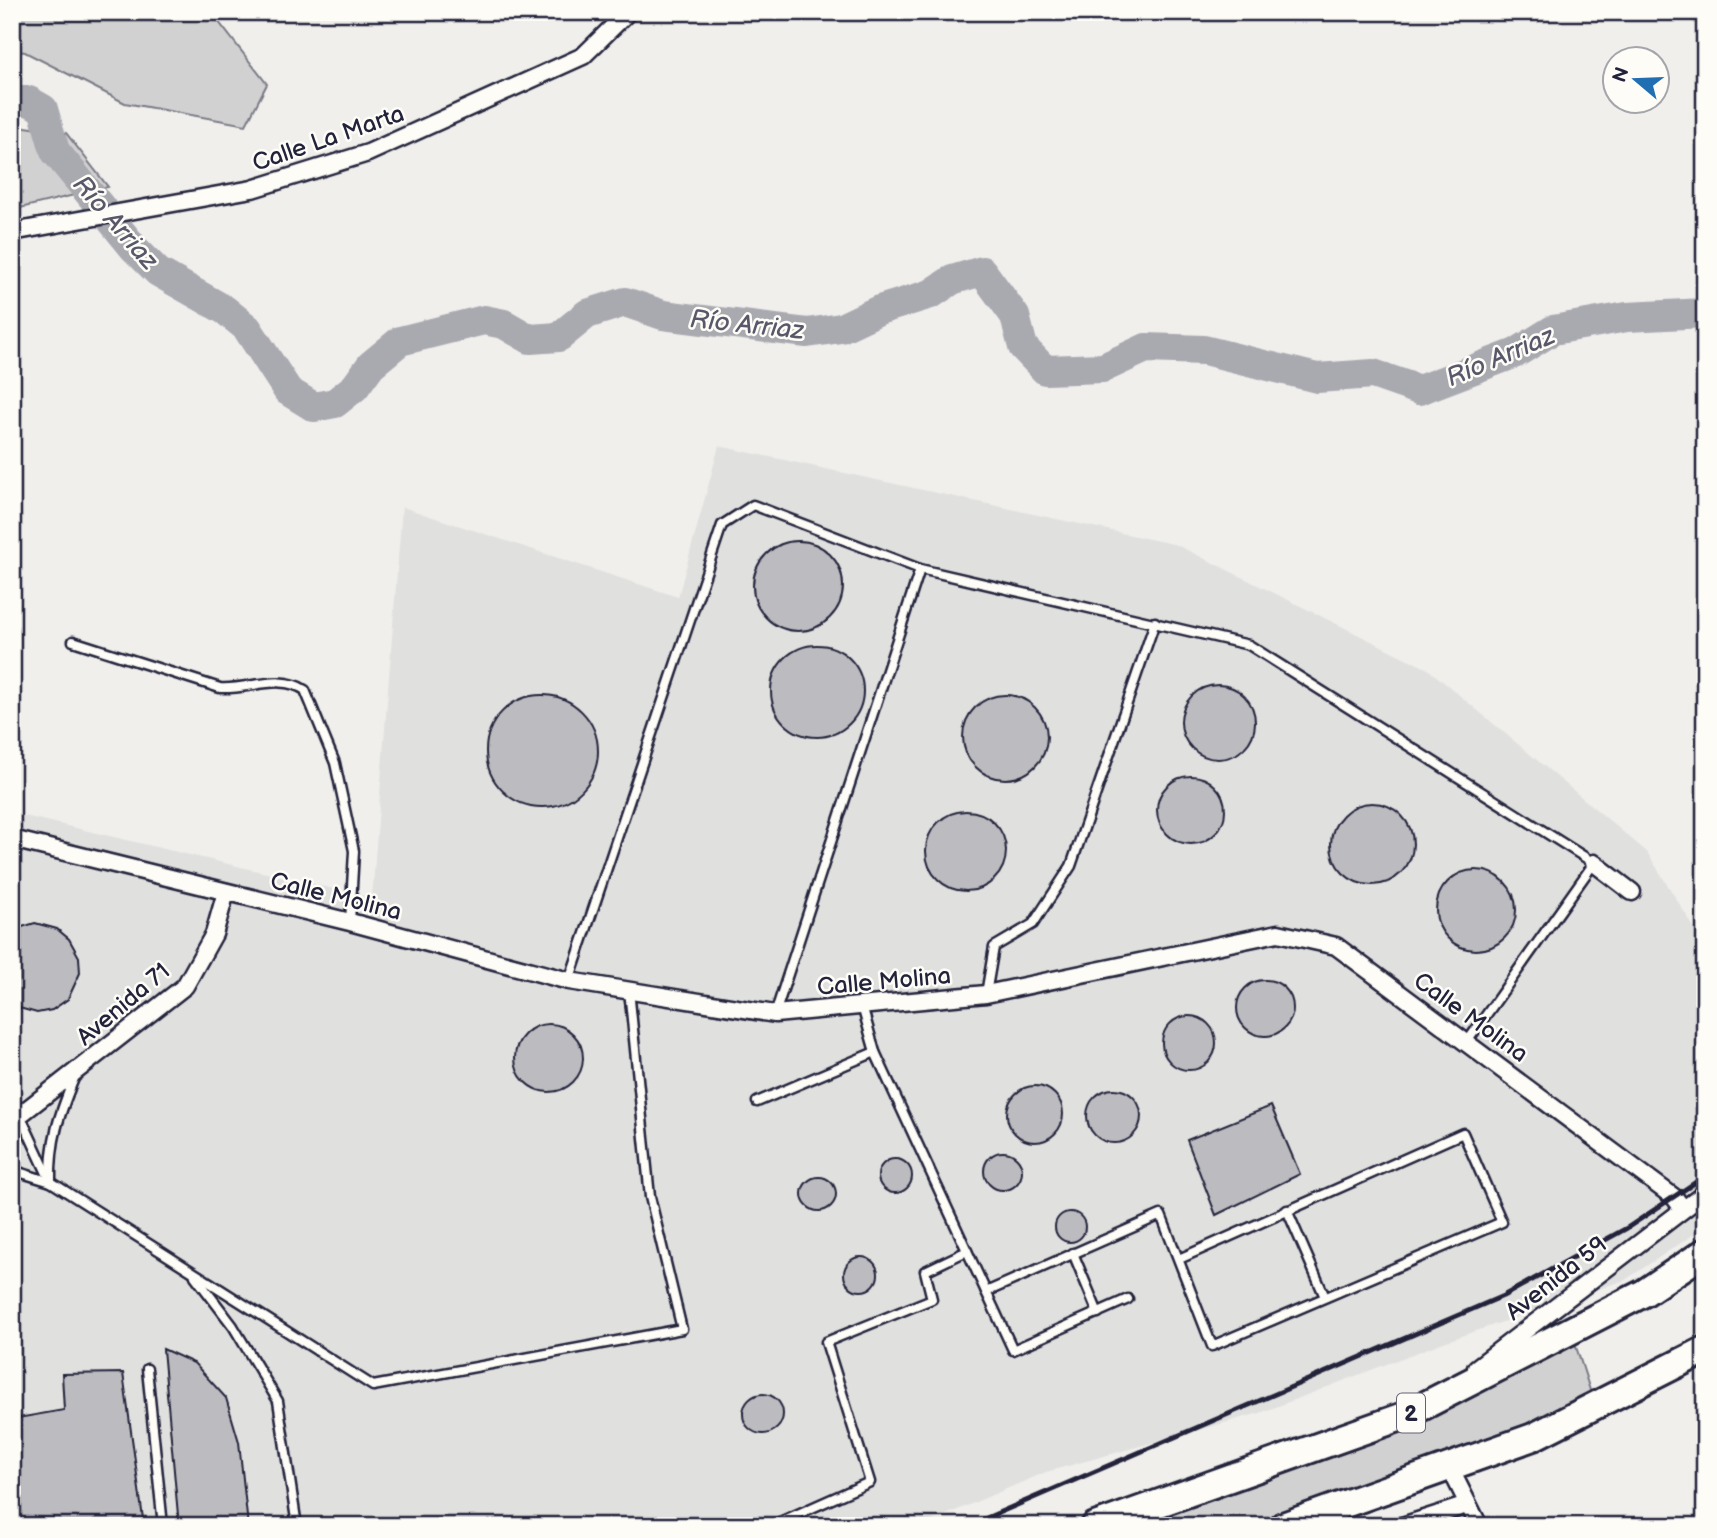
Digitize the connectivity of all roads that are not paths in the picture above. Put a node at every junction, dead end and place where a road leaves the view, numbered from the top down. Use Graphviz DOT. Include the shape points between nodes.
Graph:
graph roads {
  1 [pos="628,12"];
  2 [pos="12,232"];
  3 [pos="920,569"];
  4 [pos="1155,622"];
  5 [pos="73,641"];
  6 [pos="12,839"];
  7 [pos="1594,863"];
  8 [pos="226,892"];
  9 [pos="1632,892"];
  10 [pos="350,922"];
  11 [pos="569,981"];
  12 [pos="629,990"];
  13 [pos="986,994"];
  14 [pos="862,1006"];
  15 [pos="775,1014"];
  16 [pos="1467,1042"];
  17 [pos="875,1052"];
  18 [pos="77,1072"];
  19 [pos="757,1102"];
  20 [pos="16,1118"];
  21 [pos="12,1170"];
  22 [pos="51,1182"];
  23 [pos="1705,1193"];
  24 [pos="1683,1209"];
  25 [pos="1287,1210"];
  26 [pos="967,1251"];
  27 [pos="1705,1252"];
  28 [pos="1073,1253"];
  29 [pos="1179,1259"];
  30 [pos="191,1270"];
  31 [pos="986,1292"];
  32 [pos="1325,1297"];
  33 [pos="1128,1299"];
  34 [pos="1098,1312"];
  35 [pos="1705,1350"];
  36 [pos="147,1369"];
  37 [pos="1435,1400"];
  38 [pos="1450,1468"];
  39 [pos="1467,1505"];
  40 [pos="163,1526"];
  41 [pos="297,1526"];
  42 [pos="771,1526"];
  43 [pos="1095,1526"];
  44 [pos="1283,1526"];
  45 [pos="1402,1526"];
  46 [pos="1479,1526"];
  1 -- 2 [label="street, Calle La Marta" via="583,56 368,153 252,188"];
  3 -- 4 [label="lane"];
  3 -- 11 [label="lane" via="753,505 722,525"];
  3 -- 15 [label="lane"];
  4 -- 7 [label="lane" via="1249,645"];
  4 -- 13 [label="lane" via="1071,866 1032,924 995,947"];
  5 -- 10 [label="lane" via="220,688 279,681 294,682 305,690 335,763 354,851"];
  6 -- 8 [label="street, Calle Molina"];
  7 -- 9 [label="street"];
  7 -- 16 [label="lane"];
  8 -- 10 [label="street, Calle Molina"];
  8 -- 18 [label="street, Avenida 71" via="214,934 185,986"];
  10 -- 11 [label="street, Calle Molina"];
  11 -- 12 [label="street, Calle Molina"];
  12 -- 15 [label="street, Calle Molina"];
  12 -- 30 [label="lane" via="650,1197 682,1329 373,1386"];
  13 -- 14 [label="street, Calle Molina"];
  13 -- 16 [label="street, Calle Molina" via="1279,933 1336,946"];
  14 -- 15 [label="street, Calle Molina"];
  14 -- 17 [label="lane"];
  16 -- 24 [label="street, Calle Molina" via="1675,1198"];
  17 -- 19 [label="lane"];
  17 -- 26 [label="lane"];
  18 -- 20 [label="street, Avenida 71"];
  18 -- 22 [label="lane" via="50,1149"];
  20 -- 22 [label="lane"];
  21 -- 22 [label="lane"];
  22 -- 30 [label="lane"];
  23 -- 24 [label="street, Avenida 59"];
  24 -- 37 [label="street, Avenida 59"];
  25 -- 29 [label="lane"];
  25 -- 32 [label="lane"];
  25 -- 32 [label="lane" via="1463,1133 1502,1222"];
  26 -- 31 [label="lane"];
  26 -- 42 [label="lane" via="925,1271 932,1298 826,1342 870,1482"];
  27 -- 37 [label="highway, 2" via="1644,1293"];
  28 -- 29 [label="lane" via="1161,1214"];
  28 -- 31 [label="lane"];
  28 -- 34 [label="lane"];
  29 -- 32 [label="lane" via="1212,1346"];
  30 -- 41 [label="lane" via="233,1326 278,1401"];
  31 -- 34 [label="lane" via="1013,1350"];
  33 -- 34 [label="lane"];
  35 -- 38 [label="highway" via="1533,1437"];
  36 -- 40 [label="lane"];
  37 -- 43 [label="highway, 2" via="1404,1416"];
  38 -- 39 [label="street"];
  38 -- 44 [label="highway"];
  39 -- 45 [label="street"];
  39 -- 46 [label="street"];
}
